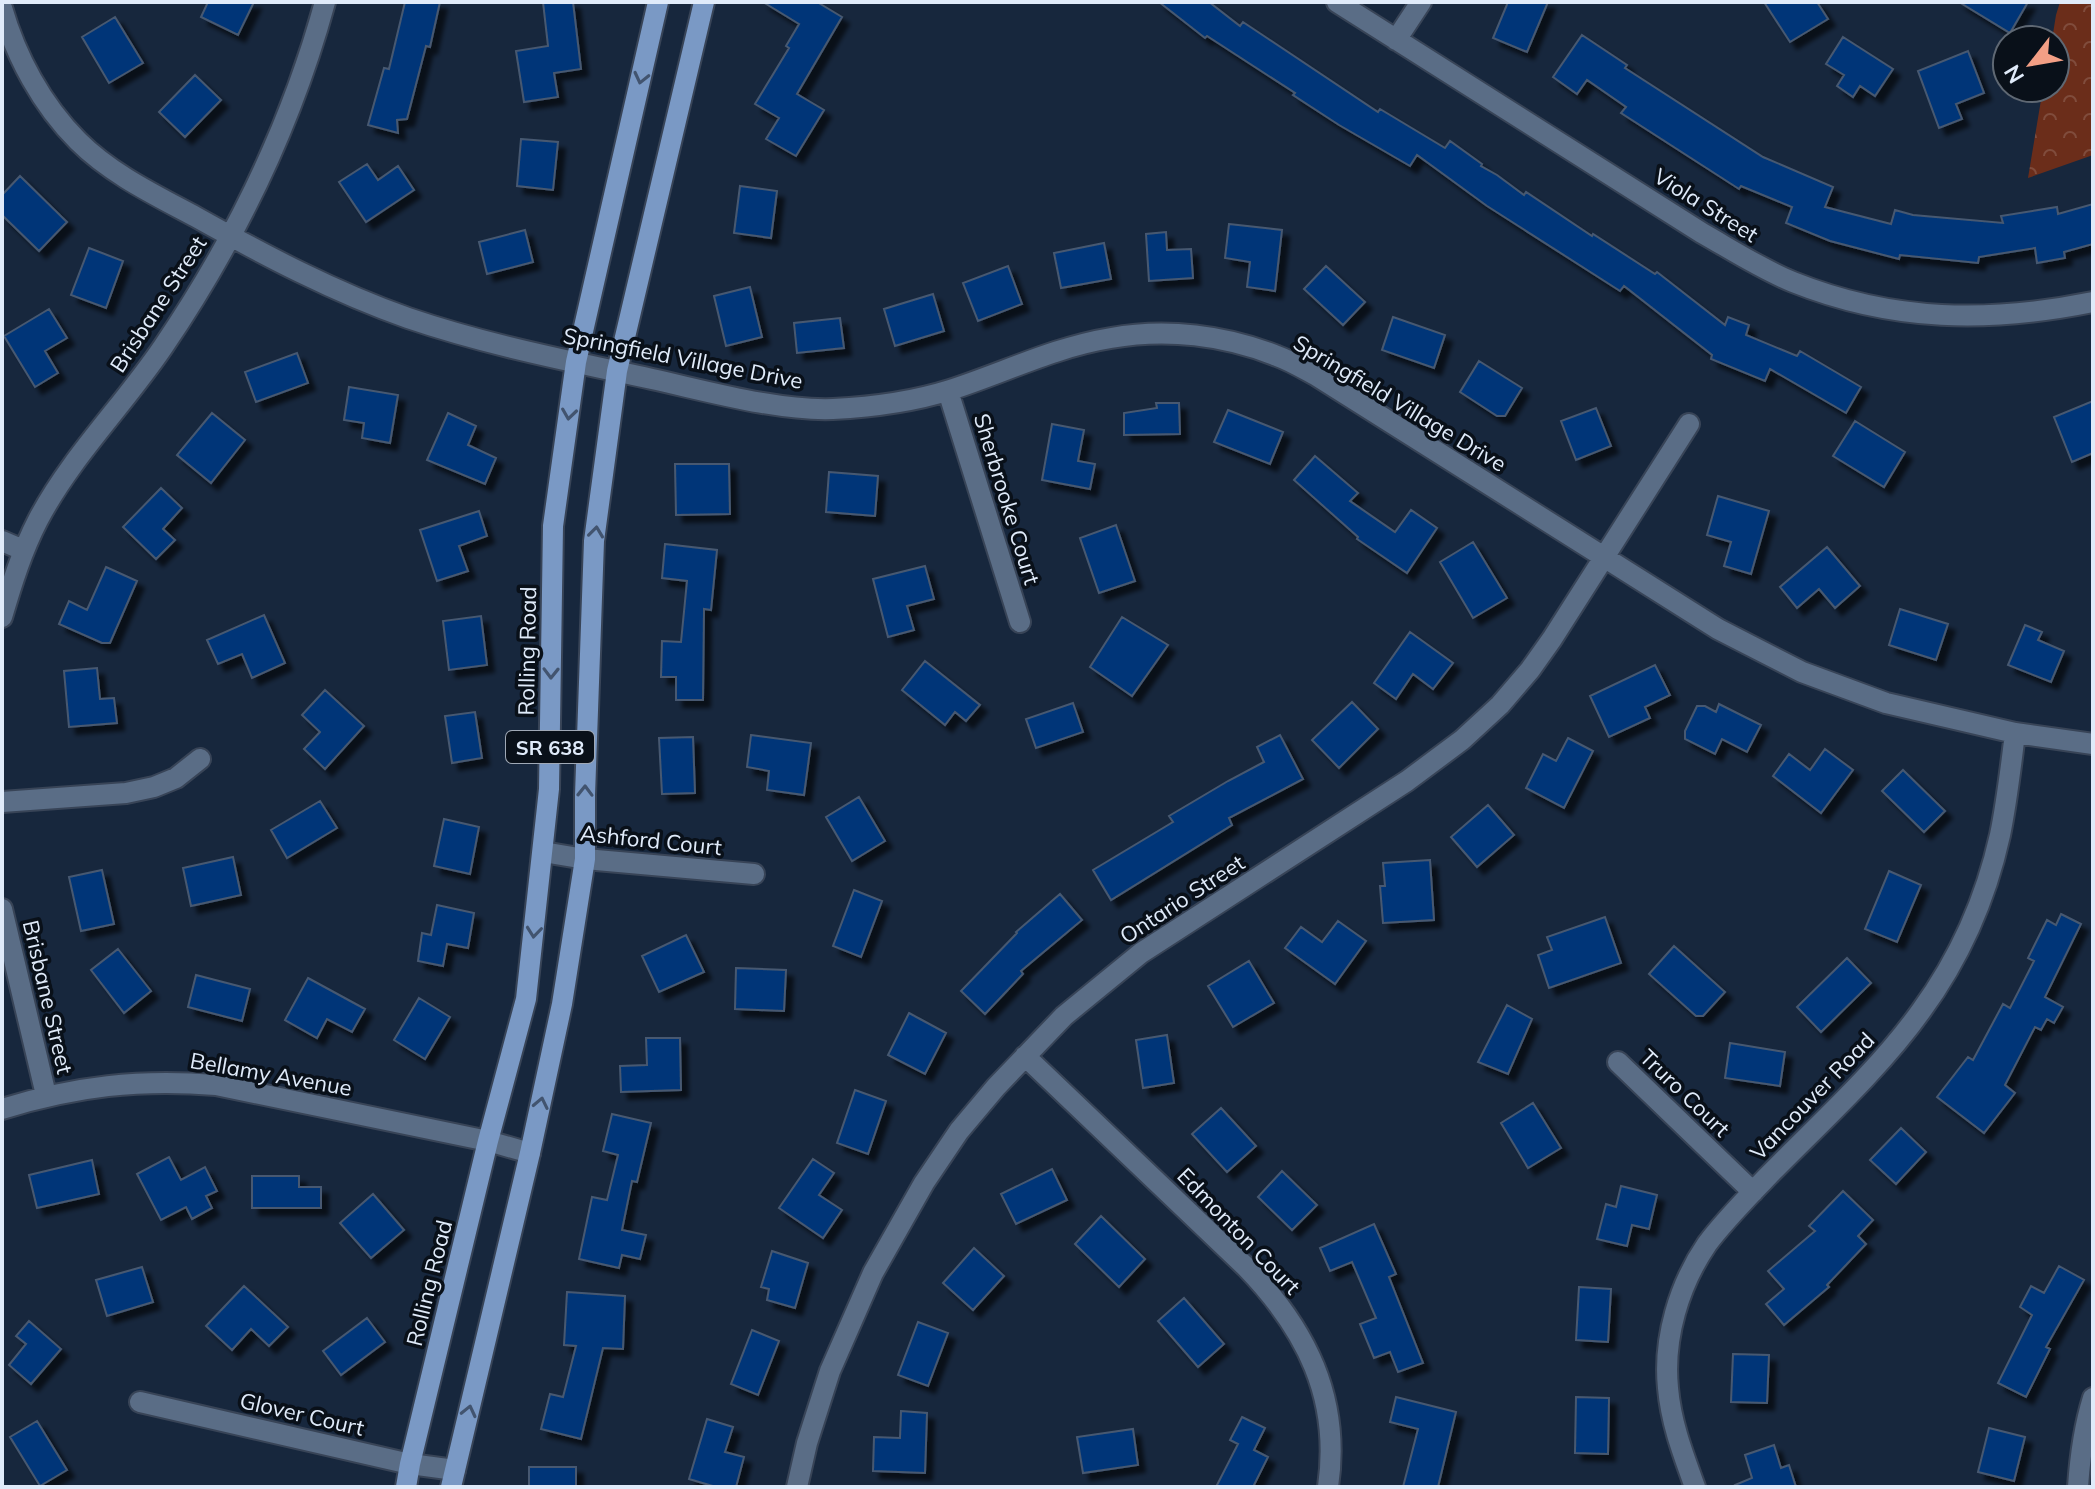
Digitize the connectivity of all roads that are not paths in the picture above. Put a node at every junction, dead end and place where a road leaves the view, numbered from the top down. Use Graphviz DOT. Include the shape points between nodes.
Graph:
graph roads {
  1 [pos="325,2"];
  2 [pos="658,2"];
  3 [pos="704,2"];
  4 [pos="1337,2"];
  5 [pos="1421,2"];
  6 [pos="2,8"];
  7 [pos="1396,40"];
  8 [pos="231,237"];
  9 [pos="2093,302"];
  10 [pos="576,362"];
  11 [pos="617,371"];
  12 [pos="948,391"];
  13 [pos="1689,424"];
  14 [pos="2,541"];
  15 [pos="23,550"];
  16 [pos="1604,558"];
  17 [pos="2,617"];
  18 [pos="1020,622"];
  19 [pos="2015,733"];
  20 [pos="2093,744"];
  21 [pos="200,759"];
  22 [pos="2,802"];
  23 [pos="543,852"];
  24 [pos="585,859"];
  25 [pos="754,874"];
  26 [pos="2,909"];
  27 [pos="1025,1056"];
  28 [pos="1618,1062"];
  29 [pos="46,1095"];
  30 [pos="2,1109"];
  31 [pos="488,1141"];
  32 [pos="530,1153"];
  33 [pos="1753,1192"];
  34 [pos="2093,1398"];
  35 [pos="140,1402"];
  36 [pos="410,1464"];
  37 [pos="453,1478"];
  38 [pos="406,1487"];
  39 [pos="797,1487"];
  40 [pos="1328,1487"];
  41 [pos="1695,1487"];
  42 [pos="2078,1487"];
  43 [pos="2093,1487"];
  1 -- 8 [label="street, Brisbane Street" via="293,101"];
  2 -- 10 [label="main road, Rolling Road / SR 638, one-way"];
  3 -- 11 [label="main road, SR 638"];
  4 -- 7 [label="street, Viola Street"];
  5 -- 7 [label="street"];
  6 -- 8 [label="street, Springfield Village Drive" via="37,88 79,142 141,187"];
  7 -- 9 [label="street, Viola Street" via="1693,227 1793,282 1876,307 1922,314 1986,317"];
  8 -- 10 [label="street, Springfield Village Drive" via="327,286 408,318"];
  8 -- 15 [label="street, Brisbane Street" via="161,350 64,478"];
  10 -- 11 [label="street, Springfield Village Drive"];
  10 -- 23 [label="main road, Rolling Road / SR 638, one-way" via="553,526 549,789"];
  11 -- 12 [label="street, Springfield Village Drive" via="800,408 890,404"];
  24 -- 11 [label="main road, SR 638, one-way" via="594,541"];
  12 -- 16 [label="street, Springfield Village Drive" via="1112,337 1177,333 1237,342 1317,376"];
  12 -- 18 [label="street, Sherbrooke Court"];
  13 -- 16 [label="street, Ontario Street"];
  14 -- 15 [label="street"];
  15 -- 17 [label="street, Brisbane Street"];
  16 -- 19 [label="street, Springfield Village Drive" via="1718,629 1802,672 1886,703"];
  16 -- 27 [label="street, Ontario Street" via="1530,670 1462,740 1141,953 1064,1016"];
  19 -- 20 [label="street, Springfield Village Drive"];
  19 -- 33 [label="street, Vancouver Road" via="1990,875 1947,972 1889,1051"];
  21 -- 22 [label="street" via="154,787"];
  23 -- 24 [label="street, Ashford Court"];
  23 -- 31 [label="main road, Rolling Road / SR 638, one-way" via="526,999"];
  24 -- 25 [label="street, Ashford Court"];
  32 -- 24 [label="main road, SR 638, one-way" via="562,1004"];
  26 -- 29 [label="street, Brisbane Street"];
  27 -- 39 [label="street, Ontario Street" via="959,1131 873,1273 830,1371"];
  27 -- 40 [label="street, Edmonton Court" via="1246,1267 1290,1318 1325,1402 1331,1454"];
  28 -- 33 [label="street, Truro Court"];
  29 -- 30 [label="street, Bellamy Avenue"];
  29 -- 31 [label="street, Bellamy Avenue" via="137,1082 216,1085"];
  31 -- 32 [label="street, Bellamy Avenue"];
  31 -- 36 [label="main road, Rolling Road / SR 638"];
  37 -- 32 [label="main road, SR 638, one-way"];
  33 -- 41 [label="street, Vancouver Road" via="1695,1265 1670,1335 1672,1416"];
  34 -- 42 [label="street"];
  35 -- 36 [label="street, Glover Court"];
  36 -- 37 [label="street, Glover Court"];
  36 -- 38 [label="main road, Rolling Road / SR 638"];
  42 -- 43 [label="street"];
}
